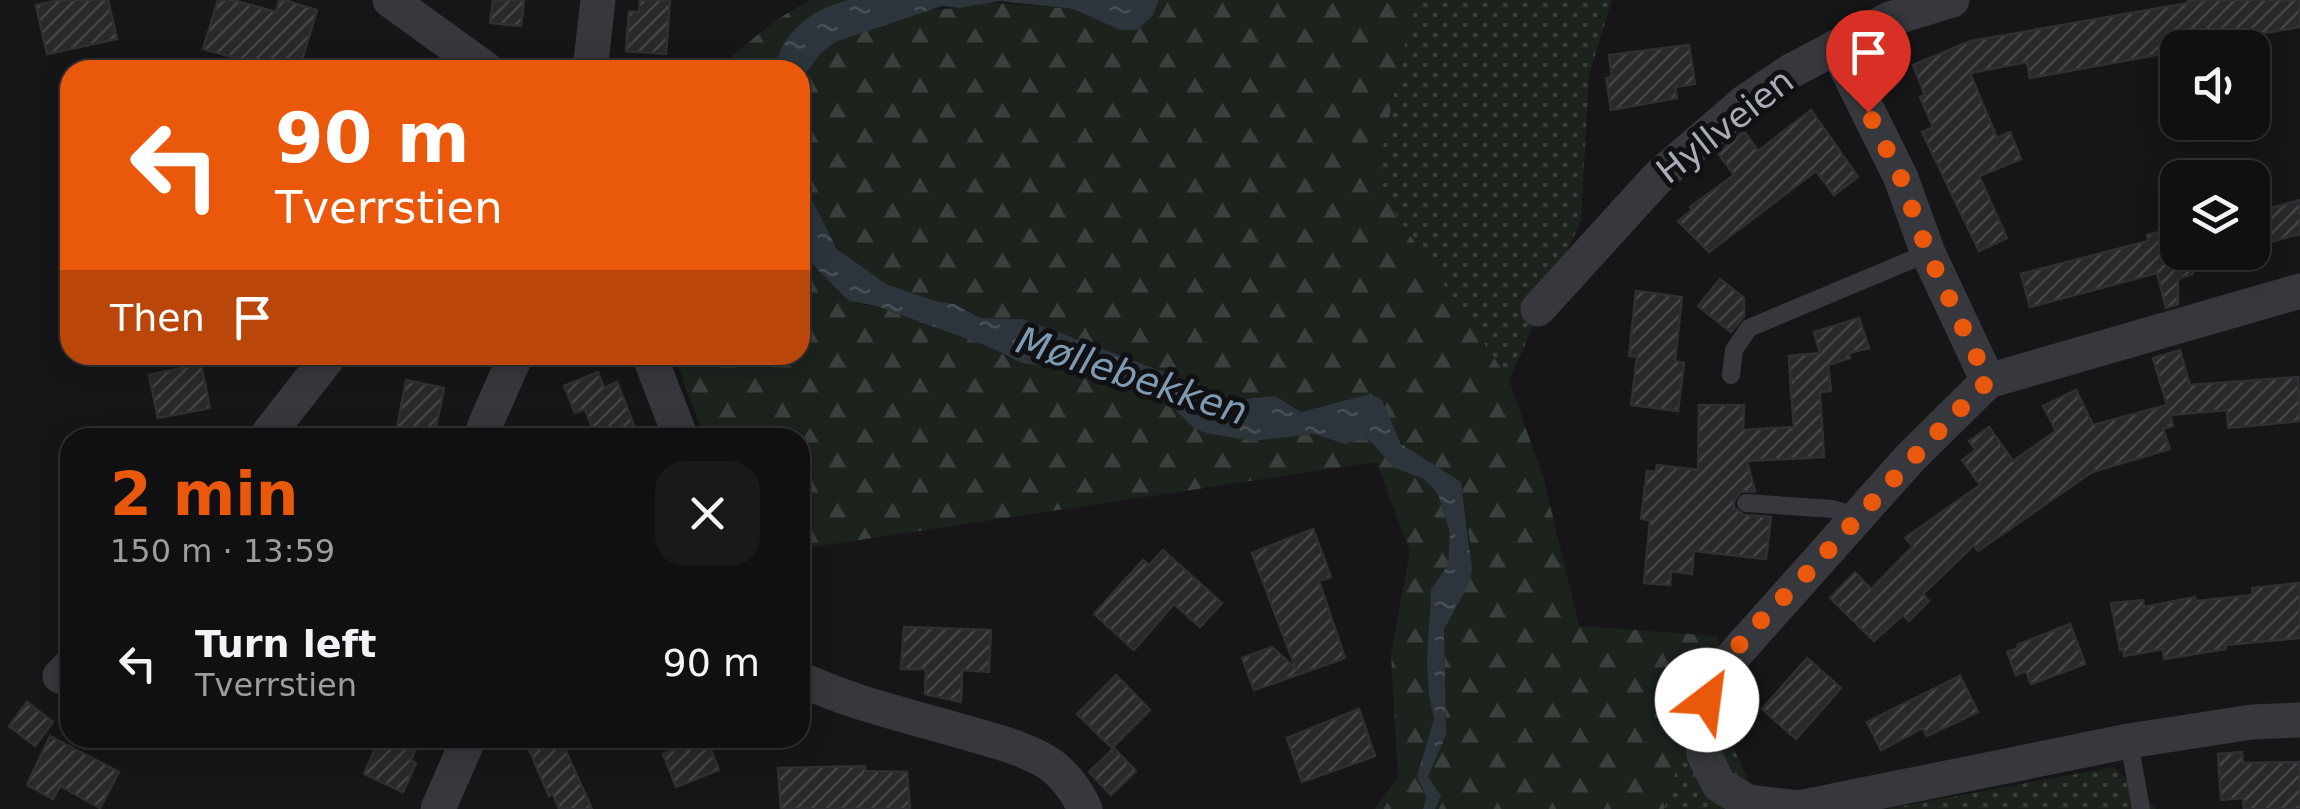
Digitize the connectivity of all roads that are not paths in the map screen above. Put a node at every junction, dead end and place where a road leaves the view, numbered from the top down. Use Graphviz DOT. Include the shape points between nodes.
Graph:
graph roads {
  1 [pos="390,0"];
  2 [pos="598,0"];
  3 [pos="1952,0"];
  4 [pos="1836,47"];
  5 [pos="473,60"];
  6 [pos="591,60"];
  7 [pos="1928,253"];
  8 [pos="2300,291"];
  9 [pos="1538,309"];
  10 [pos="322,365"];
  11 [pos="512,365"];
  12 [pos="652,365"];
  13 [pos="1731,374"];
  14 [pos="1988,381"];
  15 [pos="273,428"];
  16 [pos="486,428"];
  17 [pos="677,428"];
  18 [pos="1746,503"];
  19 [pos="1859,517"];
  20 [pos="810,684"];
  21 [pos="2300,720"];
  22 [pos="2129,741"];
  23 [pos="465,748"];
  24 [pos="438,809"];
  25 [pos="1085,809"];
  26 [pos="2141,809"];
  1 -- 5 [label="street"];
  2 -- 6 [label="street"];
  3 -- 4 [label="street, Hyllveien" via="1890,19"];
  4 -- 7 [label="street" via="1901,178"];
  4 -- 9 [label="street, Hyllveien" via="1744,102 1658,176"];
  7 -- 13 [label="lane" via="1749,328 1734,350"];
  7 -- 14 [label="street"];
  8 -- 14 [label="street"];
  10 -- 15 [label="street"];
  11 -- 16 [label="street"];
  12 -- 17 [label="street"];
  14 -- 19 [label="street"];
  18 -- 19 [label="lane"];
  19 -- 22 [label="street" via="1712,680 1701,720 1704,754 1720,785 1748,802 1799,808"];
  20 -- 25 [label="street" via="1044,760"];
  21 -- 22 [label="street"];
  22 -- 26 [label="lane"];
  23 -- 24 [label="street"];
}
